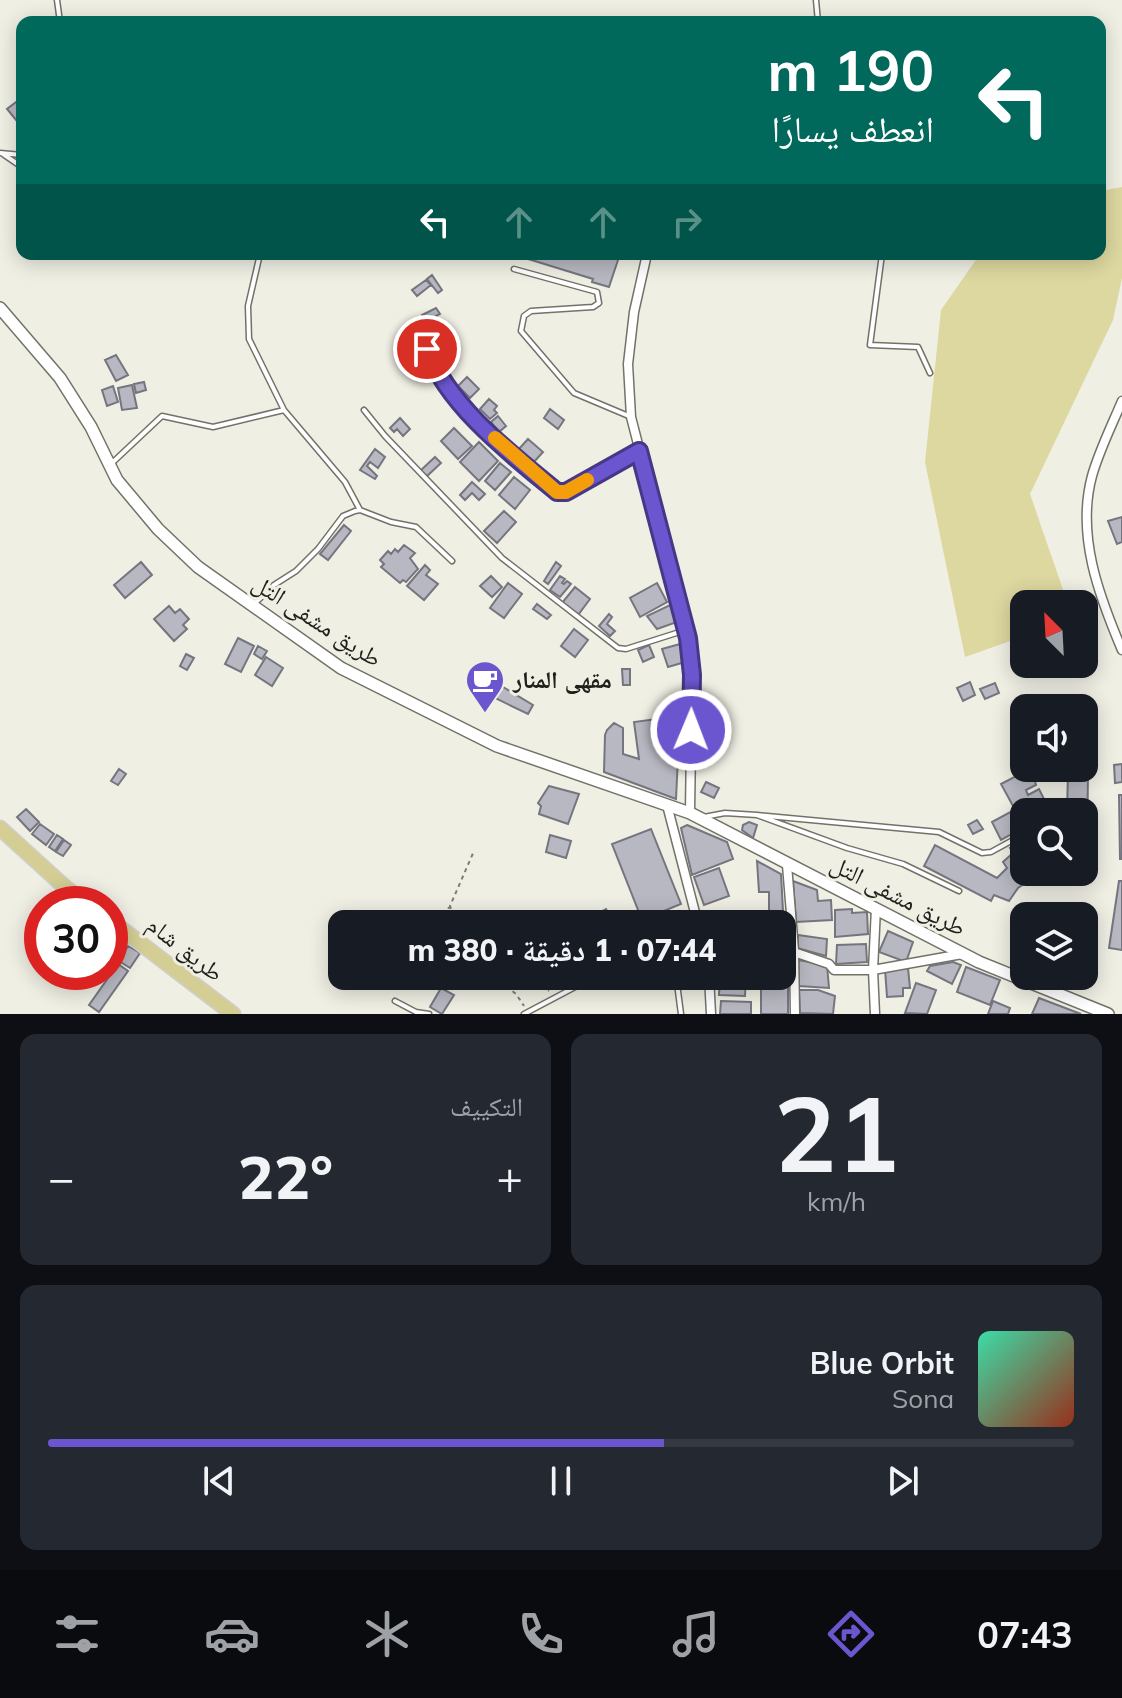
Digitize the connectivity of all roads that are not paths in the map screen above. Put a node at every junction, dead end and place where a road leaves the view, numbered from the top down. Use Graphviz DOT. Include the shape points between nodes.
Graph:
graph roads {
  1 [pos="259,260"];
  2 [pos="646,260"];
  3 [pos="881,260"];
  4 [pos="514,269"];
  5 [pos="0,308"];
  6 [pos="422,333"];
  7 [pos="930,373"];
  8 [pos="1122,401"];
  9 [pos="284,410"];
  10 [pos="364,410"];
  11 [pos="631,417"];
  12 [pos="639,451"];
  13 [pos="110,465"];
  14 [pos="360,510"];
  15 [pos="452,561"];
  16 [pos="252,605"];
  17 [pos="686,630"];
  18 [pos="1122,650"];
  19 [pos="667,805"];
  20 [pos="757,815"];
  21 [pos="695,816"];
  22 [pos="0,828"];
  23 [pos="1010,842"];
  24 [pos="787,865"];
  25 [pos="64,886"];
  26 [pos="959,891"];
  27 [pos="876,908"];
  28 [pos="696,910"];
  29 [pos="791,910"];
  30 [pos="128,934"];
  31 [pos="796,951"];
  32 [pos="963,953"];
  33 [pos="873,970"];
  34 [pos="571,990"];
  35 [pos="678,990"];
  36 [pos="710,990"];
  37 [pos="795,990"];
  38 [pos="395,1001"];
  39 [pos="525,1013"];
  40 [pos="233,1014"];
  41 [pos="429,1014"];
  42 [pos="681,1014"];
  43 [pos="711,1014"];
  44 [pos="795,1014"];
  45 [pos="875,1014"];
  46 [pos="1108,1014"];
  1 -- 9 [label="lane" via="248,306 249,339"];
  2 -- 11 [label="street" via="628,364"];
  3 -- 7 [label="lane" via="870,345 918,347"];
  4 -- 11 [label="lane" via="597,292 599,303 593,307 531,311 524,316 521,331 574,393"];
  5 -- 13 [label="street, طريق مشفى التل" via="60,378"];
  6 -- 12 [label="lane" via="446,385 480,424 557,492 566,492"];
  8 -- 18 [label="street" via="1092,475 1086,514 1091,559"];
  9 -- 13 [label="lane" via="213,427 162,416"];
  9 -- 14 [label="lane" via="345,482"];
  10 -- 17 [label="lane" via="502,558 618,648"];
  11 -- 12 [label="street"];
  12 -- 17 [label="street"];
  13 -- 16 [label="street, طريق مشفى التل" via="158,529 198,567"];
  14 -- 15 [label="lane" via="416,527"];
  14 -- 16 [label="lane" via="343,516 296,571"];
  16 -- 19 [label="street, طريق مشفى التل" via="341,668 484,740"];
  17 -- 21 [label="street"];
  19 -- 21 [label="street, طريق مشفى التل"];
  19 -- 28 [label="street"];
  20 -- 21 [label="lane"];
  20 -- 23 [label="lane" via="939,832 982,853"];
  20 -- 26 [label="lane" via="903,864"];
  21 -- 24 [label="street, طريق مشفى التل"];
  22 -- 25 [label="main road"];
  24 -- 27 [label="street, طريق مشفى التل"];
  24 -- 29 [label="street"];
  27 -- 32 [label="street, طريق مشفى التل"];
  27 -- 33 [label="street"];
  30 -- 40 [label="main road, طريق شام"];
  31 -- 33 [label="street" via="834,970"];
  32 -- 33 [label="street"];
  32 -- 46 [label="street, طريق مشفى التل"];
  33 -- 45 [label="street"];
  34 -- 39 [label="lane"];
  35 -- 42 [label="lane"];
  36 -- 43 [label="street"];
  37 -- 44 [label="street"];
  38 -- 41 [label="lane"];
}
